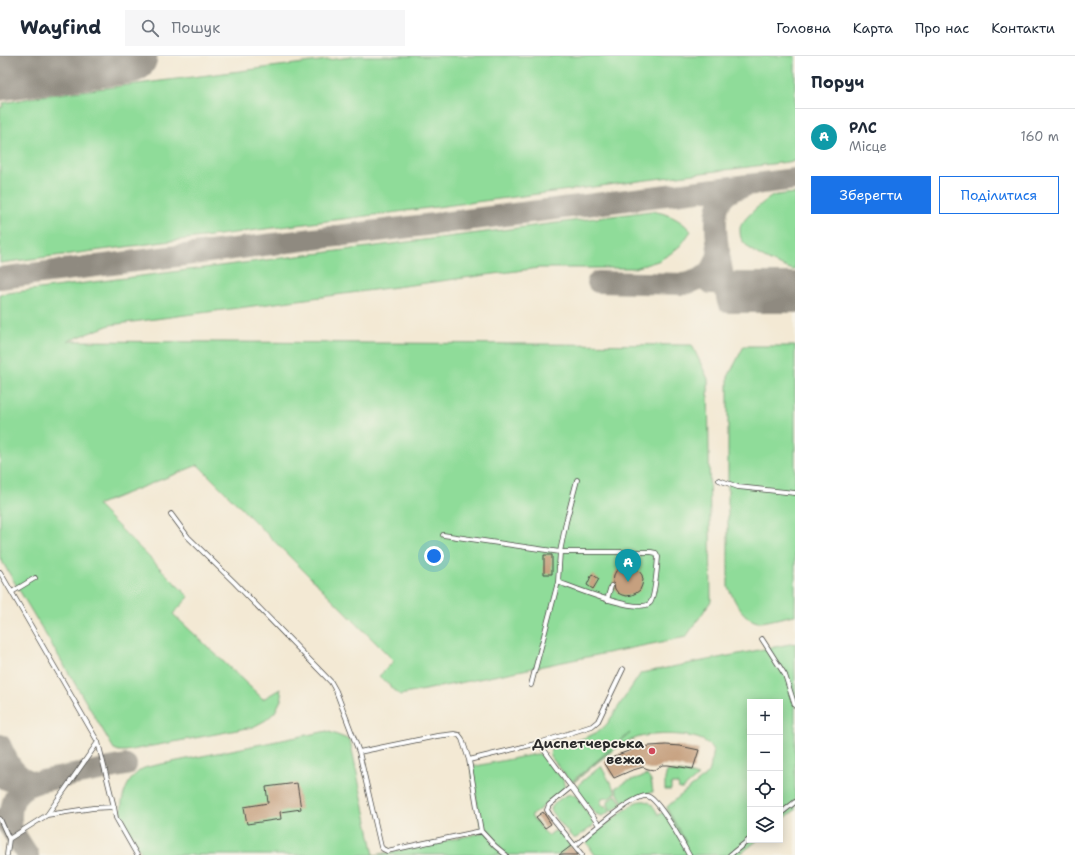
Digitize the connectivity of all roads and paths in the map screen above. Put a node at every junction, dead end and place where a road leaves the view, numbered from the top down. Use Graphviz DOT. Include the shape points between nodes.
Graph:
graph roads {
  1 [pos="577,480"];
  2 [pos="719,480"];
  3 [pos="795,493"];
  4 [pos="171,514"];
  5 [pos="443,536"];
  6 [pos="560,552"];
  7 [pos="0,572"];
  8 [pos="35,578"];
  9 [pos="558,582"];
  10 [pos="611,586"];
  11 [pos="12,592"];
  12 [pos="607,600"];
  13 [pos="762,639"];
  14 [pos="624,669"];
  15 [pos="531,685"];
  16 [pos="795,706"];
  17 [pos="98,742"];
  18 [pos="539,743"];
  19 [pos="359,752"];
  20 [pos="469,760"];
  21 [pos="571,787"];
  22 [pos="795,802"];
  23 [pos="114,807"];
  24 [pos="783,812"];
  25 [pos="47,815"];
  26 [pos="0,819"];
  27 [pos="599,825"];
  28 [pos="481,831"];
  29 [pos="9,839"];
  30 [pos="747,841"];
  31 [pos="575,846"];
  32 [pos="387,851"];
  33 [pos="8,855"];
  34 [pos="137,855"];
  35 [pos="384,855"];
  36 [pos="506,855"];
  37 [pos="582,855"];
  38 [pos="690,855"];
  39 [pos="730,855"];
  1 -- 6 [label="lane"];
  2 -- 3 [label="lane" via="738,487"];
  4 -- 19 [label="lane" via="188,537 331,682"];
  5 -- 6 [label="lane"];
  6 -- 9 [label="lane"];
  6 -- 12 [label="lane" via="656,553 658,558 650,603 638,607"];
  7 -- 11 [label="lane"];
  8 -- 11 [label="lane"];
  9 -- 12 [label="lane"];
  9 -- 15 [label="lane"];
  10 -- 12 [label="lane"];
  11 -- 17 [label="lane"];
  13 -- 16 [label="lane" via="785,675"];
  14 -- 18 [label="lane" via="598,721 592,726"];
  17 -- 23 [label="lane"];
  17 -- 25 [label="lane"];
  18 -- 20 [label="lane"];
  18 -- 21 [label="lane"];
  19 -- 20 [label="lane" via="454,734 462,739"];
  19 -- 32 [label="lane" via="381,847"];
  20 -- 28 [label="lane"];
  21 -- 27 [label="lane"];
  21 -- 31 [label="lane" via="549,805 548,810"];
  22 -- 24 [label="lane"];
  23 -- 25 [label="lane"];
  23 -- 34 [label="lane" via="116,818"];
  25 -- 29 [label="lane"];
  26 -- 29 [label="lane"];
  27 -- 31 [label="lane"];
  27 -- 38 [label="lane" via="637,798 647,796 660,807"];
  28 -- 32 [label="lane"];
  28 -- 36 [label="lane"];
  29 -- 33 [label="lane"];
  30 -- 39 [label="lane"];
  31 -- 37 [label="lane"];
  32 -- 35 [label="lane"];
}
